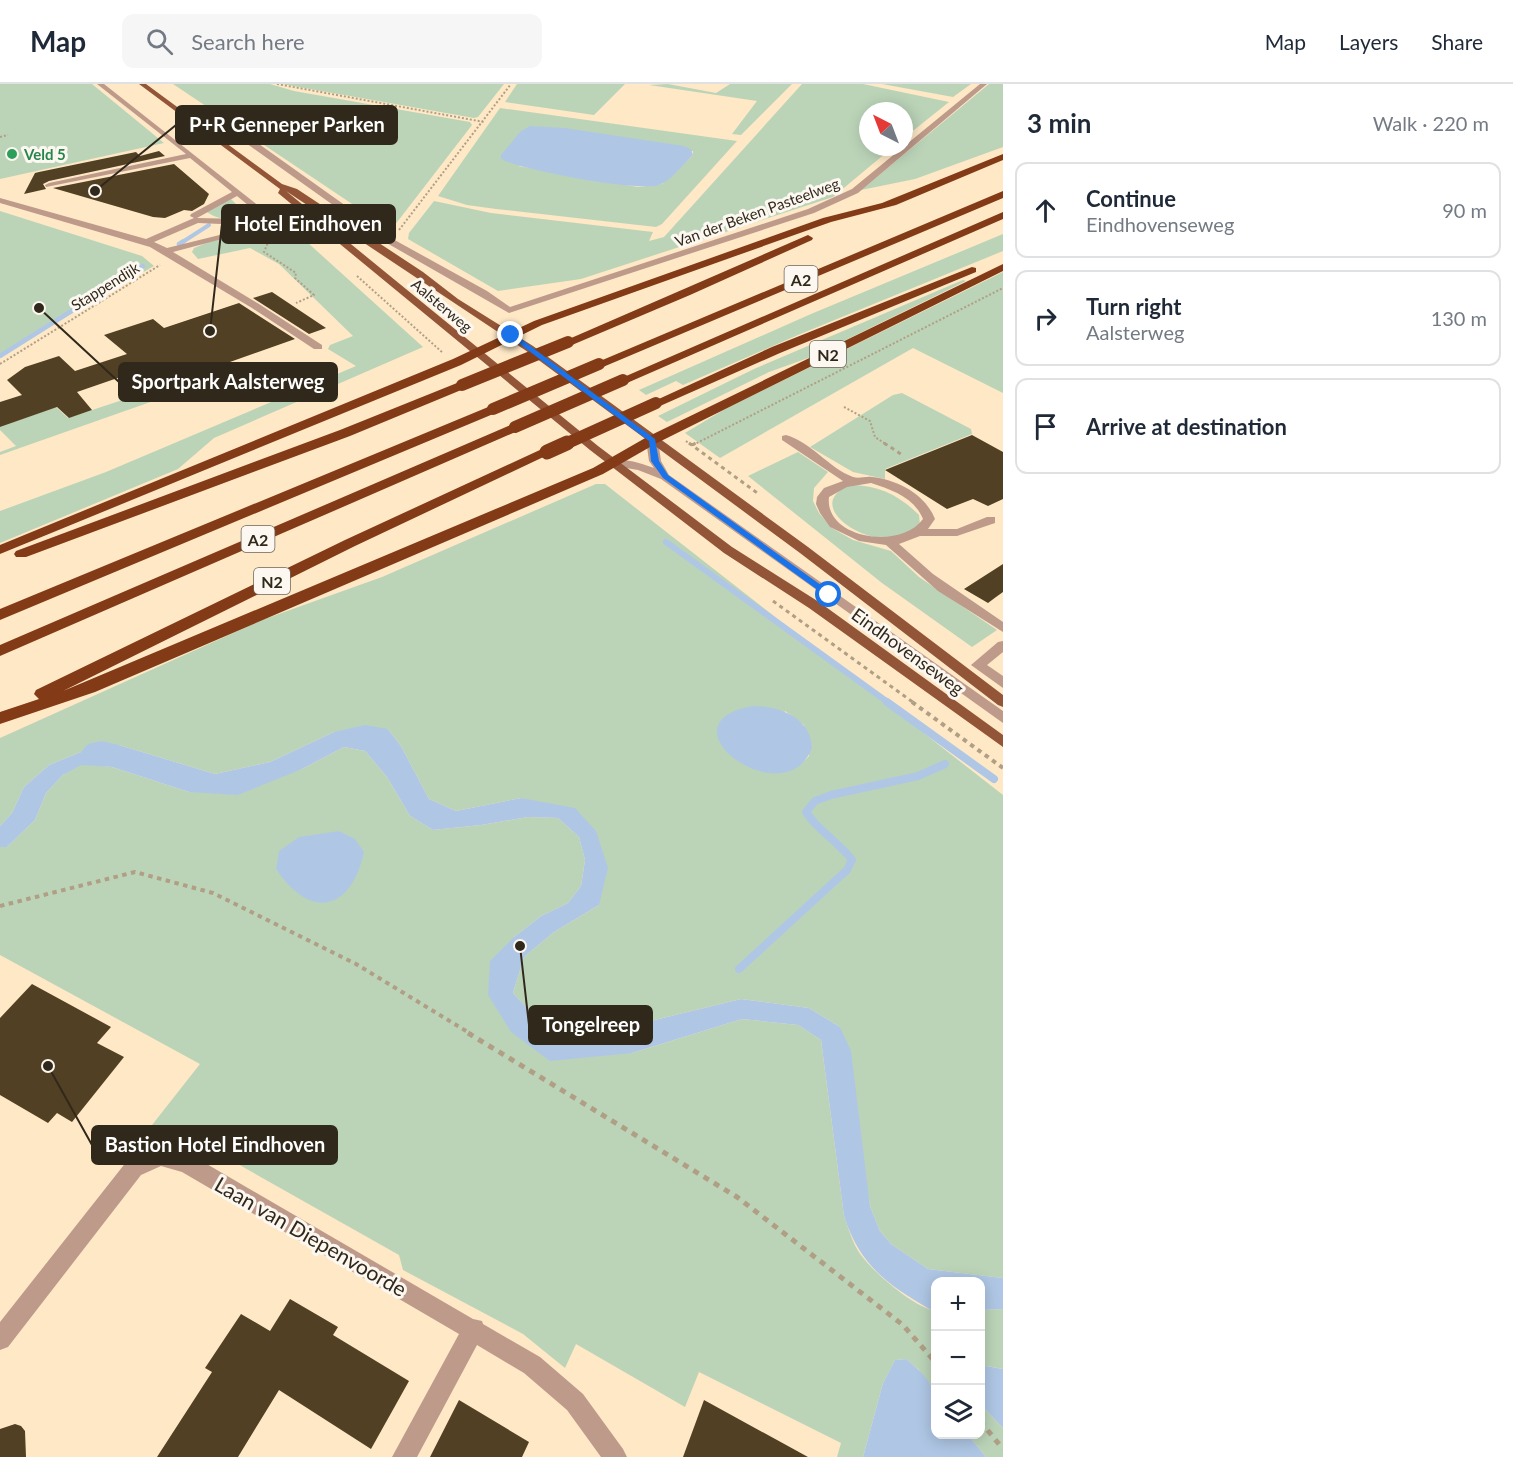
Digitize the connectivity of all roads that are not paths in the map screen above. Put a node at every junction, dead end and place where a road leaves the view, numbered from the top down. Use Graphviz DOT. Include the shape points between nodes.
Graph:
graph roads {
  1 [pos="100,84"];
  2 [pos="142,84"];
  3 [pos="984,84"];
  4 [pos="211,135"];
  5 [pos="192,155"];
  6 [pos="1003,157"];
  7 [pos="49,185"];
  8 [pos="279,186"];
  9 [pos="237,191"];
  10 [pos="1003,194"];
  11 [pos="0,200"];
  12 [pos="892,203"];
  13 [pos="320,209"];
  14 [pos="178,212"];
  15 [pos="195,212"];
  16 [pos="304,212"];
  17 [pos="1003,215"];
  18 [pos="212,220"];
  19 [pos="271,220"];
  20 [pos="222,235"];
  21 [pos="388,240"];
  22 [pos="147,242"];
  23 [pos="187,248"];
  24 [pos="168,251"];
  25 [pos="393,257"];
  26 [pos="1003,257"];
  27 [pos="1003,267"];
  28 [pos="206,274"];
  29 [pos="509,310"];
  30 [pos="511,335"];
  31 [pos="318,347"];
  32 [pos="476,352"];
  33 [pos="786,438"];
  34 [pos="652,440"];
  35 [pos="614,463"];
  36 [pos="694,470"];
  37 [pos="665,477"];
  38 [pos="851,481"];
  39 [pos="644,486"];
  40 [pos="991,520"];
  41 [pos="920,532"];
  42 [pos="889,541"];
  43 [pos="0,550"];
  44 [pos="0,562"];
  45 [pos="0,615"];
  46 [pos="1003,628"];
  47 [pos="1003,645"];
  48 [pos="0,651"];
  49 [pos="1003,683"];
  50 [pos="1003,702"];
  51 [pos="0,717"];
  52 [pos="1003,718"];
  53 [pos="1003,742"];
  54 [pos="474,1329"];
  55 [pos="0,1339"];
  56 [pos="404,1457"];
  57 [pos="615,1457"];
  1 -- 5 [label="street"];
  2 -- 4 [label="main road, Aalsterweg"];
  3 -- 29 [label="street, Van der Beken Pasteelweg" via="855,191 811,210"];
  4 -- 8 [label="main road, Aalsterweg"];
  4 -- 21 [label="street, Aalsterweg" via="239,134"];
  5 -- 7 [label="street"];
  5 -- 9 [label="street"];
  6 -- 12 [label="highway"];
  8 -- 13 [label="main road, Aalsterweg"];
  8 -- 16 [label="main road, Aalsterweg"];
  9 -- 15 [label="street" via="232,197"];
  9 -- 19 [label="street"];
  10 -- 45 [label="highway, A2, bridge"];
  11 -- 22 [label="street"];
  12 -- 30 [label="highway" via="827,220"];
  12 -- 44 [label="highway, bridge" via="345,433"];
  13 -- 16 [label="street"];
  13 -- 25 [label="main road, Aalsterweg"];
  14 -- 15 [label="street"];
  15 -- 18 [label="street"];
  15 -- 18 [label="street"];
  15 -- 22 [label="street"];
  16 -- 19 [label="street"];
  16 -- 32 [label="main road, Aalsterweg"];
  17 -- 48 [label="highway, A2, bridge"];
  18 -- 19 [label="street"];
  18 -- 20 [label="street" via="221,227"];
  19 -- 20 [label="street"];
  20 -- 23 [label="street"];
  21 -- 25 [label="street"];
  21 -- 29 [label="street, Aalsterweg"];
  22 -- 24 [label="street"];
  23 -- 24 [label="street"];
  23 -- 28 [label="street"];
  24 -- 28 [label="street"];
  25 -- 30 [label="main road, Aalsterweg" via="454,301"];
  26 -- 51 [label="highway, N2, bridge" via="776,350 547,452 332,552"];
  27 -- 34 [label="highway, N2"];
  28 -- 31 [label="street"];
  30 -- 32 [label="highway"];
  30 -- 34 [label="main road, Aalsterweg"];
  32 -- 35 [label="main road, Aalsterweg"];
  32 -- 43 [label="highway"];
  33 -- 38 [label="street"];
  34 -- 35 [label="highway"];
  34 -- 36 [label="main road, Aalsterweg"];
  34 -- 37 [label="street" via="655,461"];
  35 -- 37 [label="street, Aalsterweg" via="640,467"];
  35 -- 39 [label="main road, Aalsterweg"];
  35 -- 51 [label="highway, N2" via="89,688"];
  36 -- 50 [label="main road, Eindhovenseweg"];
  37 -- 52 [label="street, Eindhovenseweg"];
  38 -- 41 [label="street" via="871,480 897,487 922,503 929,519"];
  38 -- 42 [label="street" via="827,492 823,510 843,531 860,538"];
  39 -- 53 [label="main road, Eindhovenseweg" via="728,550 814,605"];
  40 -- 41 [label="street" via="955,534"];
  41 -- 42 [label="street"];
  42 -- 46 [label="street" via="940,587"];
  47 -- 49 [label="street, Eindhovenseweg" via="978,665"];
  54 -- 55 [label="street, Laan van Diepenvoorde" via="186,1164 160,1157 134,1168"];
  54 -- 56 [label="street"];
  54 -- 57 [label="street, Laan van Diepenvoorde" via="532,1365 575,1401"];
}
